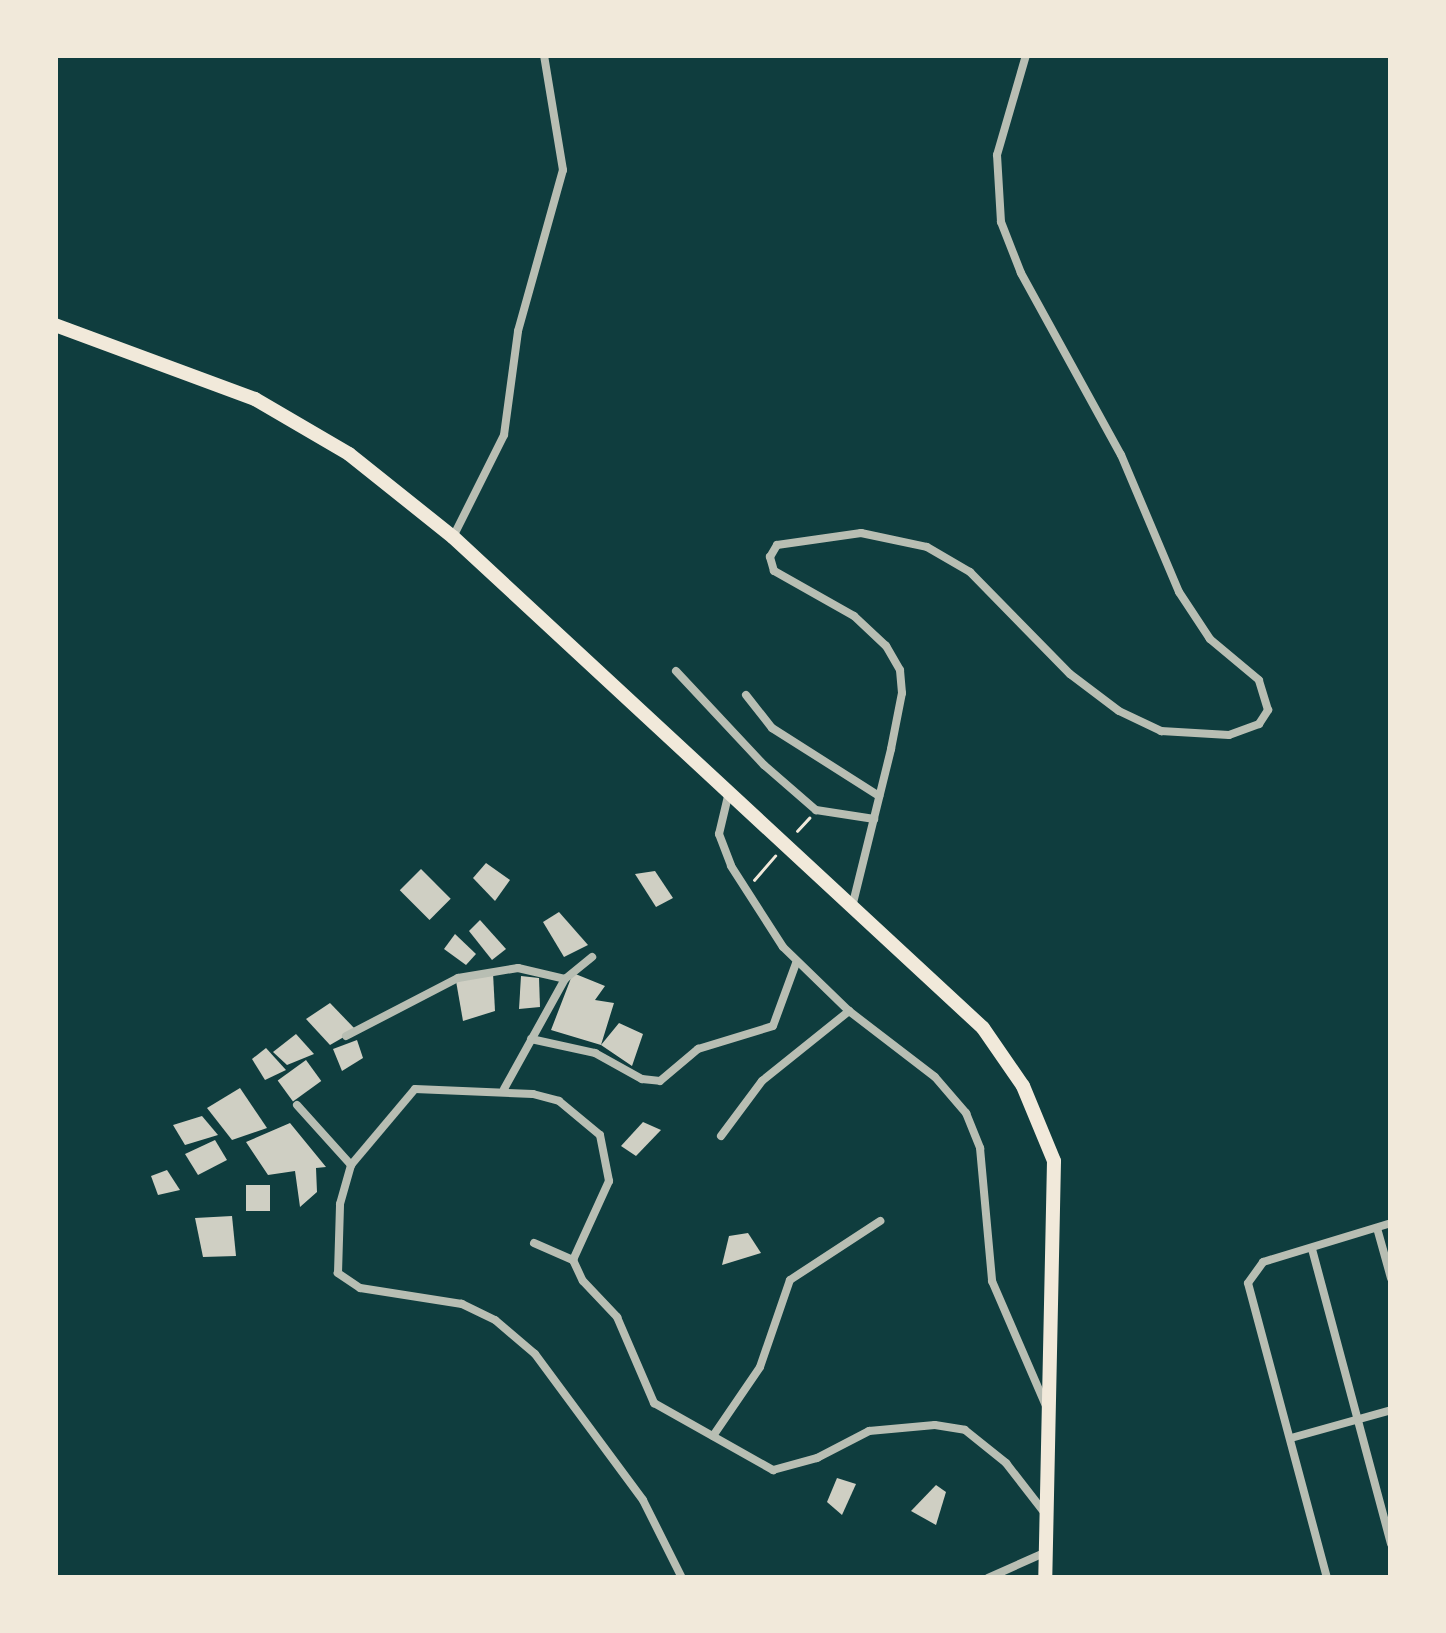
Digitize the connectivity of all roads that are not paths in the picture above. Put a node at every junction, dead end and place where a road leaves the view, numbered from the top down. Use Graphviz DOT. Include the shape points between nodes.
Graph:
graph roads {
  1 [pos="544,55"];
  2 [pos="1026,55"];
  3 [pos="55,325"];
  4 [pos="452,537"];
  5 [pos="676,671"];
  6 [pos="746,695"];
  7 [pos="730,791"];
  8 [pos="878,796"];
  9 [pos="874,820"];
  10 [pos="852,907"];
  11 [pos="592,957"];
  12 [pos="796,963"];
  13 [pos="566,979"];
  14 [pos="849,1011"];
  15 [pos="346,1036"];
  16 [pos="531,1039"];
  17 [pos="504,1089"];
  18 [pos="298,1105"];
  19 [pos="721,1136"];
  20 [pos="351,1165"];
  21 [pos="880,1221"];
  22 [pos="1391,1223"];
  23 [pos="1377,1228"];
  24 [pos="534,1243"];
  25 [pos="1312,1250"];
  26 [pos="573,1260"];
  27 [pos="1391,1278"];
  28 [pos="1391,1410"];
  29 [pos="1050,1415"];
  30 [pos="1358,1419"];
  31 [pos="713,1436"];
  32 [pos="1291,1438"];
  33 [pos="1046,1514"];
  34 [pos="1391,1544"];
  35 [pos="1044,1553"];
  36 [pos="682,1578"];
  37 [pos="988,1578"];
  38 [pos="1044,1578"];
  39 [pos="1327,1578"];
  1 -- 4 [label="street" via="563,170 518,331 504,435"];
  2 -- 8 [label="street" via="997,155 1001,222 1021,273 1121,454 1178,592 1210,639 1259,680 1268,710 1259,724 1229,735 1160,731 1119,711 1070,674 970,572 927,547 861,533 792,538 772,550 774,571 854,616 896,657 902,693"];
  3 -- 4 [label="highway" via="303,422"];
  4 -- 7 [label="highway"];
  5 -- 9 [label="street" via="816,810"];
  6 -- 8 [label="street" via="772,728"];
  7 -- 10 [label="highway"];
  7 -- 12 [label="street" via="718,820 731,866"];
  8 -- 9 [label="street"];
  9 -- 10 [label="street"];
  10 -- 29 [label="highway" via="982,1028 1046,1130 1057,1192"];
  11 -- 13 [label="street"];
  12 -- 14 [label="street"];
  12 -- 16 [label="street" via="773,1026 698,1049 660,1081 642,1079 595,1054"];
  13 -- 15 [label="street" via="518,968 458,978"];
  13 -- 16 [label="street"];
  14 -- 19 [label="street" via="762,1080"];
  14 -- 29 [label="street" via="935,1077 966,1113 980,1148 992,1281"];
  16 -- 17 [label="street"];
  17 -- 20 [label="street" via="415,1089"];
  17 -- 26 [label="street" via="559,1101 600,1134 609,1181"];
  18 -- 20 [label="street"];
  20 -- 36 [label="street" via="336,1260 346,1283 462,1304 535,1354 643,1500"];
  21 -- 31 [label="street" via="790,1280 760,1367"];
  22 -- 23 [label="street"];
  23 -- 25 [label="street"];
  23 -- 27 [label="street"];
  24 -- 26 [label="street"];
  25 -- 30 [label="street"];
  25 -- 32 [label="street" via="1256,1266 1248,1282"];
  26 -- 31 [label="street" via="617,1318 654,1403"];
  28 -- 30 [label="street"];
  29 -- 33 [label="highway"];
  30 -- 32 [label="street"];
  30 -- 34 [label="street"];
  31 -- 33 [label="street" via="754,1465 773,1470 817,1458 870,1431 935,1425 965,1430 1006,1463"];
  32 -- 39 [label="street"];
  33 -- 35 [label="highway"];
  35 -- 37 [label="street"];
  35 -- 38 [label="highway"];
}
